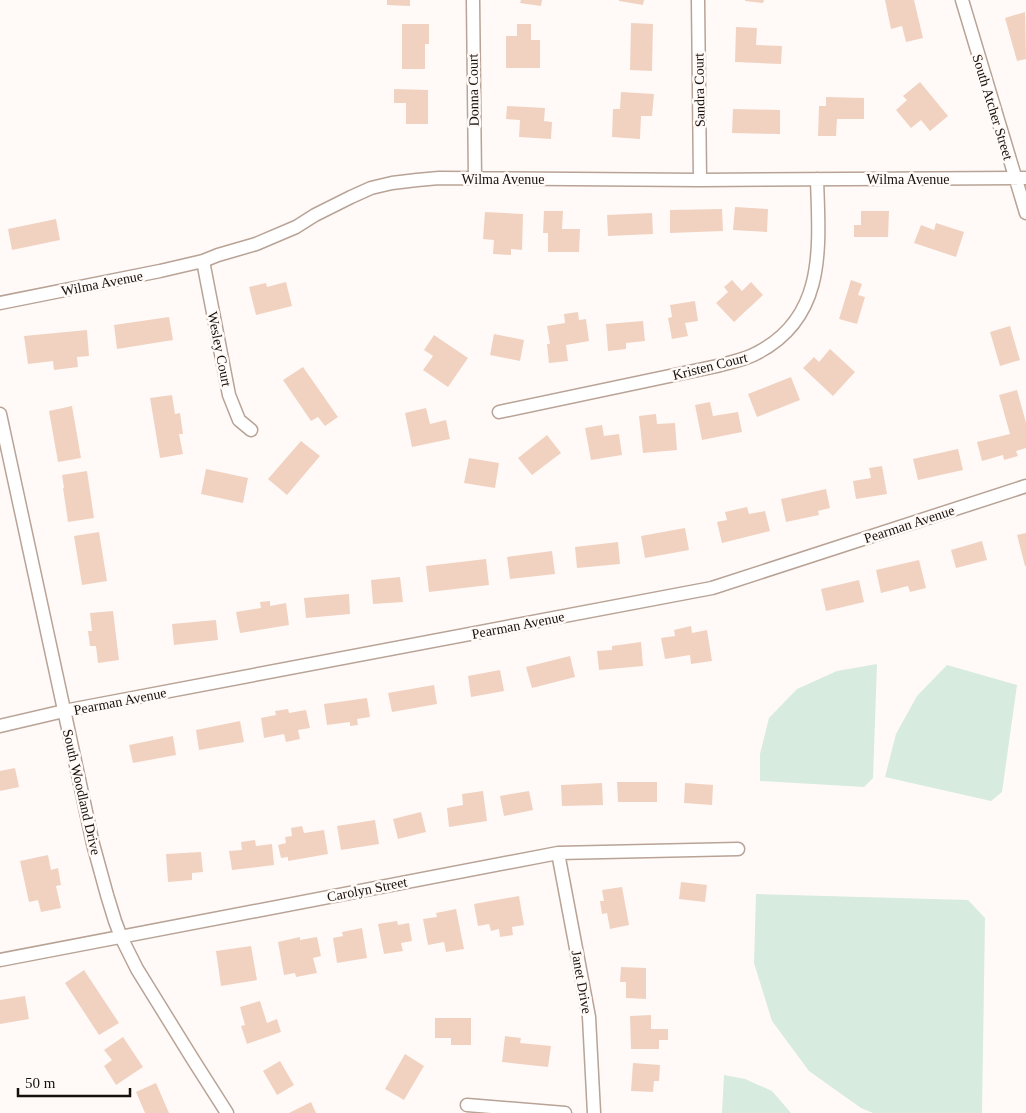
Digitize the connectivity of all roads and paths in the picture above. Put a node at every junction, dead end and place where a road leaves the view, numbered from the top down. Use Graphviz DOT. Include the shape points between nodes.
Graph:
graph roads {
  1 [pos="473,0"];
  2 [pos="698,0"];
  3 [pos="962,0"];
  4 [pos="1020,178"];
  5 [pos="475,179"];
  6 [pos="817,179"];
  7 [pos="700,180"];
  8 [pos="1026,213"];
  9 [pos="203,261"];
  10 [pos="0,303"];
  11 [pos="499,412"];
  12 [pos="0,414"];
  13 [pos="251,430"];
  14 [pos="1026,486"];
  15 [pos="64,711"];
  16 [pos="0,726"];
  17 [pos="738,849"];
  18 [pos="558,853"];
  19 [pos="121,936"];
  20 [pos="0,960"];
  21 [pos="467,1105"];
  22 [pos="227,1113"];
  23 [pos="565,1113"];
  24 [pos="594,1113"];
  1 -- 5 [label="street, Donna Court"];
  2 -- 7 [label="street, Sandra Court"];
  3 -- 4 [label="street, South Atcher Street"];
  4 -- 6 [label="street, Wilma Avenue"];
  4 -- 8 [label="street, South Atcher Street"];
  5 -- 7 [label="street, Wilma Avenue"];
  5 -- 9 [label="street, Wilma Avenue" via="439,178 371,188 296,227"];
  6 -- 7 [label="street, Wilma Avenue"];
  6 -- 11 [label="street, Kristen Court" via="819,243 812,287 800,314 769,346 744,359 716,366"];
  9 -- 10 [label="street, Wilma Avenue"];
  9 -- 13 [label="street, Wesley Court" via="228,396 239,420"];
  12 -- 15 [label="street, South Woodland Drive"];
  14 -- 15 [label="street, Pearman Avenue" via="712,588"];
  15 -- 16 [label="street, Pearman Avenue"];
  15 -- 19 [label="street, South Woodland Drive" via="93,844"];
  17 -- 18 [label="street, Carolyn Street"];
  18 -- 19 [label="street, Carolyn Street"];
  18 -- 24 [label="street, Janet Drive" via="589,1018"];
  19 -- 20 [label="street, Carolyn Street"];
  19 -- 22 [label="street, South Woodland Drive" via="137,969"];
  21 -- 23 [label="street"];
}
